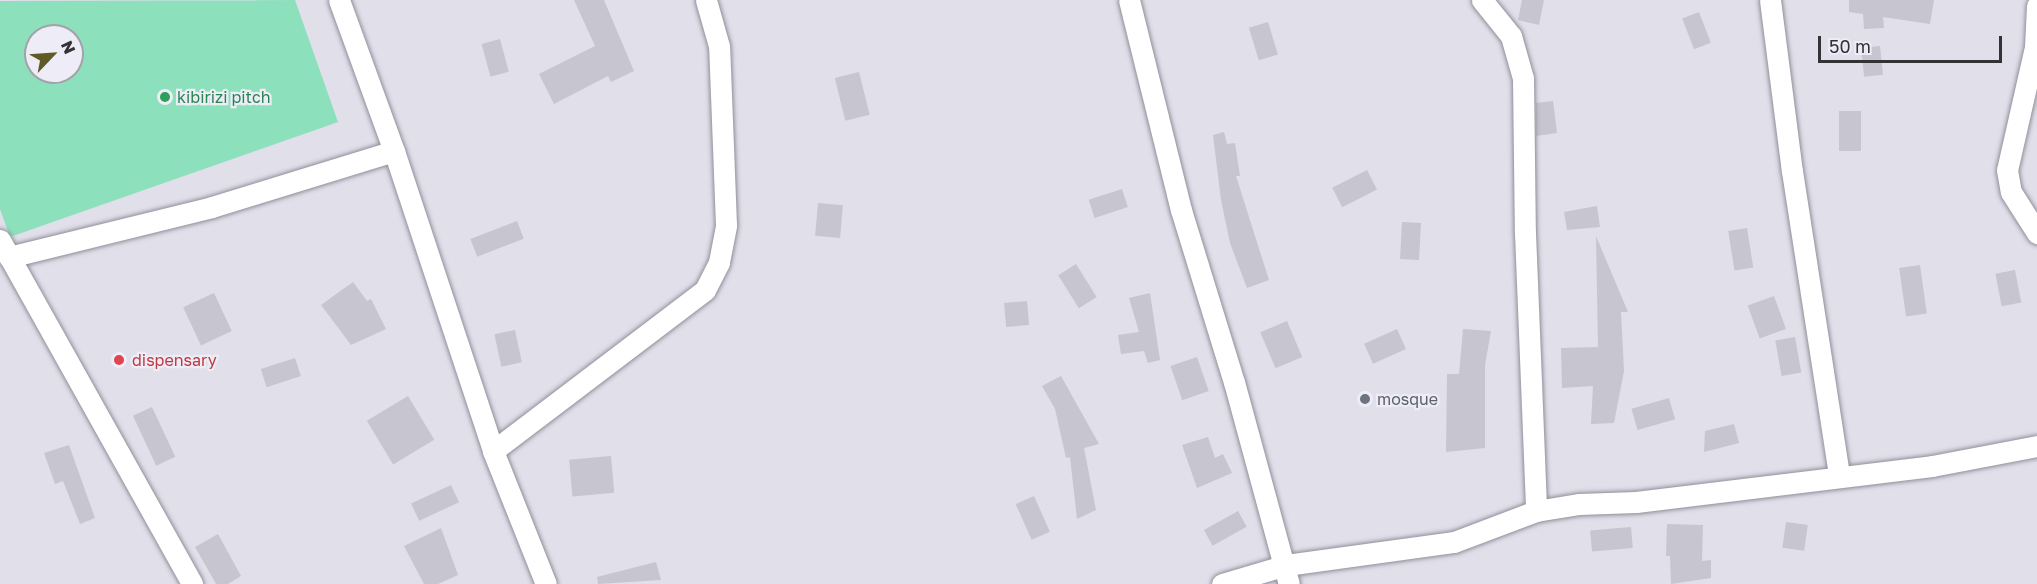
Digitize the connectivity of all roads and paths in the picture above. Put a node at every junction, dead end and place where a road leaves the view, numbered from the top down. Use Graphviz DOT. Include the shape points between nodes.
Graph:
graph roads {
  1 [pos="339,0"];
  2 [pos="706,0"];
  3 [pos="1129,0"];
  4 [pos="1482,0"];
  5 [pos="1770,0"];
  6 [pos="2037,6"];
  7 [pos="394,151"];
  8 [pos="2037,233"];
  9 [pos="5,248"];
  10 [pos="2037,446"];
  11 [pos="493,451"];
  12 [pos="1839,475"];
  13 [pos="1536,512"];
  14 [pos="1288,575"];
  15 [pos="192,584"];
  16 [pos="546,584"];
  17 [pos="1222,584"];
  1 -- 7 [label="street"];
  2 -- 11 [label="street" via="719,46 726,225 719,262 705,290"];
  3 -- 14 [label="street" via="1181,210"];
  4 -- 13 [label="street" via="1511,36 1523,78"];
  5 -- 12 [label="street"];
  6 -- 8 [label="street" via="2035,47 2007,170 2011,192"];
  7 -- 9 [label="street" via="212,207"];
  7 -- 11 [label="street"];
  9 -- 15 [label="street"];
  10 -- 12 [label="street" via="1932,466"];
  11 -- 16 [label="street"];
  12 -- 13 [label="street"];
  13 -- 14 [label="street" via="1454,542"];
  14 -- 17 [label="street"];
}
